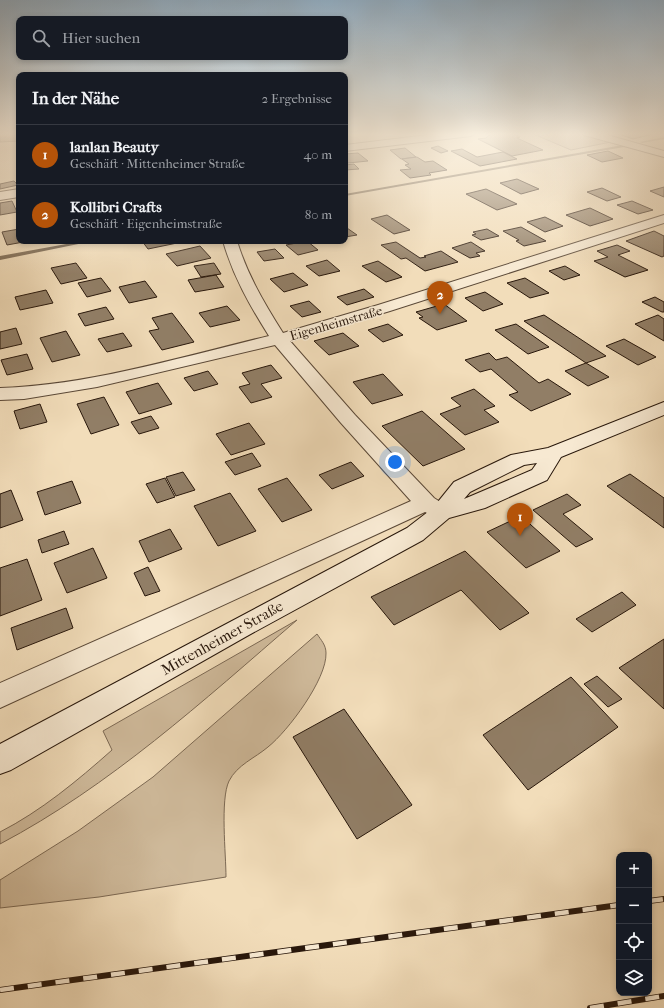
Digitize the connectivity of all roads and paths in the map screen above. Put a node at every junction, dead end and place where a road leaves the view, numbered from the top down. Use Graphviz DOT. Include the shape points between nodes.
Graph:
graph roads {
  1 [pos="16,193"];
  2 [pos="0,196"];
  3 [pos="664,219"];
  4 [pos="231,244"];
  5 [pos="279,339"];
  6 [pos="0,394"];
  7 [pos="664,408"];
  8 [pos="433,508"];
  9 [pos="0,696"];
  10 [pos="0,760"];
  1 -- 2 [label="street"];
  3 -- 5 [label="street, Eigenheimstraße"];
  4 -- 5 [label="street" via="256,303"];
  5 -- 6 [label="street, Eigenheimstraße" via="97,382"];
  5 -- 8 [label="street" via="348,419"];
  7 -- 8 [label="street, Mittenheimer Straße" via="553,453 540,475 478,503"];
  8 -- 9 [label="street, Mittenheimer Straße"];
  8 -- 10 [label="street, Mittenheimer Straße" via="415,534"];
}
